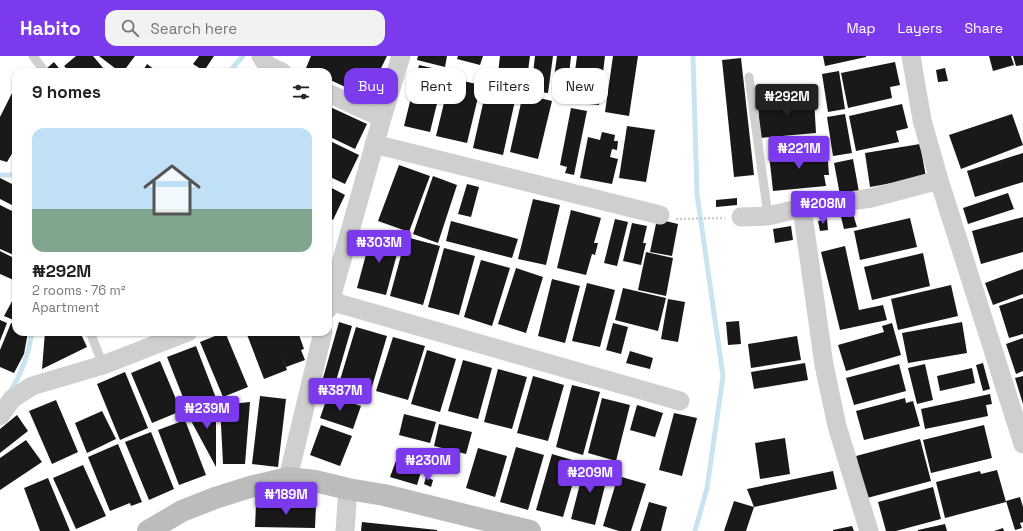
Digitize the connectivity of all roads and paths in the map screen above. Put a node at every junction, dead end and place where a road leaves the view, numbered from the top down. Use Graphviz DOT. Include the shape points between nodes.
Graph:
graph roads {
  1 [pos="32,56"];
  2 [pos="261,56"];
  3 [pos="401,56"];
  4 [pos="911,56"];
  5 [pos="41,68"];
  6 [pos="273,68"];
  7 [pos="749,77"];
  8 [pos="332,95"];
  9 [pos="382,118"];
  10 [pos="374,144"];
  11 [pos="939,180"];
  12 [pos="802,208"];
  13 [pos="660,214"];
  14 [pos="768,216"];
  15 [pos="741,217"];
  16 [pos="719,218"];
  17 [pos="679,220"];
  18 [pos="332,280"];
  19 [pos="332,306"];
  20 [pos="92,336"];
  21 [pos="178,336"];
  22 [pos="321,336"];
  23 [pos="103,365"];
  24 [pos="680,401"];
  25 [pos="0,416"];
  26 [pos="1022,434"];
  27 [pos="288,478"];
  28 [pos="348,489"];
  29 [pos="148,531"];
  30 [pos="345,531"];
  31 [pos="530,531"];
  32 [pos="869,531"];
  1 -- 5 [label="lane"];
  2 -- 6 [label="street" via="266,65"];
  3 -- 9 [label="street"];
  4 -- 11 [label="street" via="922,120"];
  7 -- 14 [label="lane"];
  8 -- 9 [label="street"];
  9 -- 10 [label="street"];
  10 -- 13 [label="street"];
  10 -- 18 [label="street"];
  11 -- 12 [label="street" via="871,198"];
  11 -- 26 [label="street"];
  12 -- 14 [label="street"];
  12 -- 32 [label="street" via="824,365 837,426"];
  14 -- 15 [label="street"];
  16 -- 17 [label="path"];
  19 -- 24 [label="street"];
  20 -- 23 [label="lane"];
  21 -- 23 [label="street"];
  22 -- 27 [label="street"];
  23 -- 25 [label="street" via="32,386 12,399"];
  27 -- 28 [label="street"];
  27 -- 29 [label="street" via="215,498 182,511"];
  28 -- 30 [label="street"];
  28 -- 31 [label="street" via="384,495"];
}
